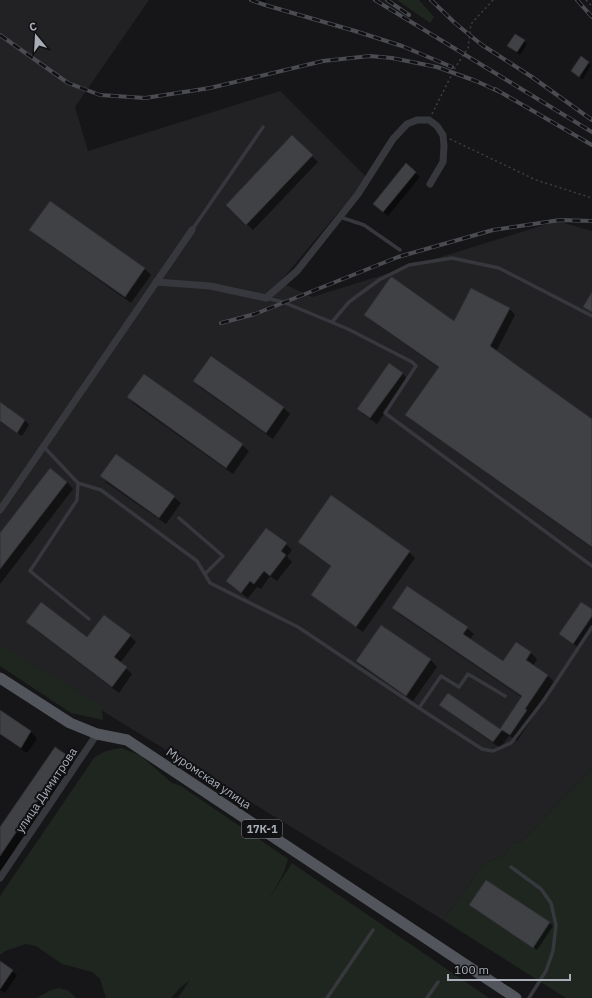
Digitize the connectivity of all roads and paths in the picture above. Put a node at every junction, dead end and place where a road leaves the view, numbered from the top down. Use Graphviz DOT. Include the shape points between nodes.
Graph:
graph roads {
  1 [pos="492,0"];
  2 [pos="586,0"];
  3 [pos="592,6"];
  4 [pos="428,120"];
  5 [pos="263,127"];
  6 [pos="443,135"];
  7 [pos="430,184"];
  8 [pos="592,198"];
  9 [pos="340,217"];
  10 [pos="192,230"];
  11 [pos="400,250"];
  12 [pos="156,282"];
  13 [pos="266,298"];
  14 [pos="592,316"];
  15 [pos="332,322"];
  16 [pos="44,447"];
  17 [pos="78,482"];
  18 [pos="0,510"];
  19 [pos="179,518"];
  20 [pos="592,566"];
  21 [pos="205,574"];
  22 [pos="89,619"];
  23 [pos="592,627"];
  24 [pos="0,678"];
  25 [pos="505,696"];
  26 [pos="419,708"];
  27 [pos="97,734"];
  28 [pos="511,867"];
  29 [pos="0,878"];
  30 [pos="373,930"];
  31 [pos="438,982"];
  32 [pos="327,998"];
  33 [pos="427,998"];
  34 [pos="516,998"];
  35 [pos="529,998"];
  1 -- 4 [label="path" via="471,24 468,48"];
  2 -- 3 [label="path"];
  4 -- 6 [label="street" via="437,126"];
  4 -- 9 [label="street" via="417,120 407,124 393,139"];
  5 -- 10 [label="lane"];
  6 -- 7 [label="street" via="442,162"];
  6 -- 8 [label="path" via="536,180"];
  9 -- 11 [label="lane" via="364,225"];
  9 -- 13 [label="street" via="297,271"];
  10 -- 12 [label="street"];
  12 -- 13 [label="street" via="210,286"];
  12 -- 16 [label="street"];
  13 -- 15 [label="lane" via="283,302"];
  14 -- 15 [label="lane" via="499,268 452,258 409,265 379,280 349,302"];
  15 -- 20 [label="lane" via="386,348 416,366 385,413"];
  16 -- 17 [label="lane"];
  16 -- 18 [label="street"];
  17 -- 21 [label="lane" via="101,490 197,561"];
  17 -- 22 [label="lane" via="77,500 30,571"];
  19 -- 21 [label="lane" via="223,556"];
  21 -- 26 [label="lane" via="210,583 298,627"];
  23 -- 26 [label="lane" via="544,700 516,736 511,742 493,751 482,749"];
  24 -- 27 [label="main road, Муромская улица / 17К-1" via="70,723"];
  25 -- 26 [label="lane" via="468,674 459,687 441,676"];
  27 -- 29 [label="street, улица Димитрова"];
  27 -- 34 [label="main road, Муромская улица / 17К-1" via="127,740"];
  28 -- 35 [label="lane" via="541,889 551,904 556,925 546,971"];
  30 -- 32 [label="lane"];
  31 -- 33 [label="lane"];
}
